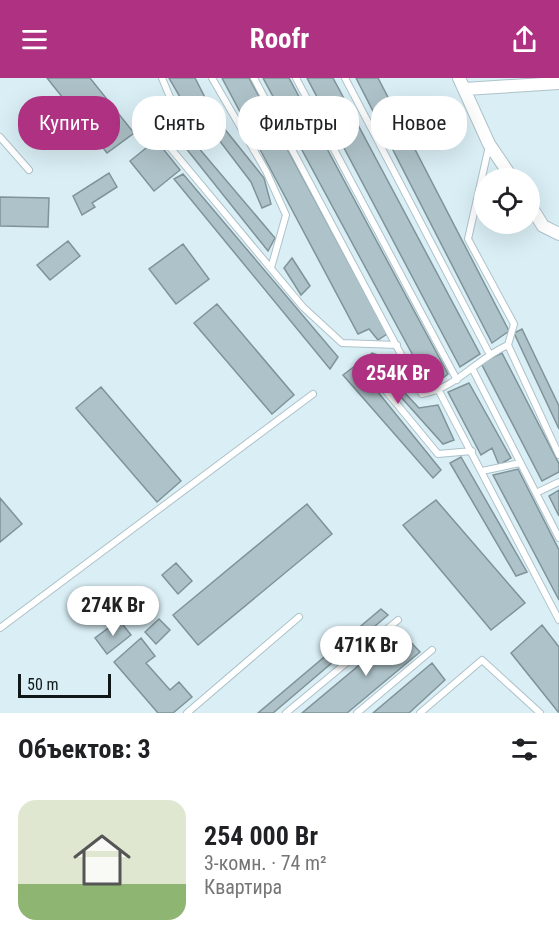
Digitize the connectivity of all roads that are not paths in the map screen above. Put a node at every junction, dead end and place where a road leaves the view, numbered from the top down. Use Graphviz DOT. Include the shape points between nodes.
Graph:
graph roads {
  1 [pos="162,78"];
  2 [pos="212,78"];
  3 [pos="254,78"];
  4 [pos="296,78"];
  5 [pos="345,78"];
  6 [pos="559,83"];
  7 [pos="462,84"];
  8 [pos="170,96"];
  9 [pos="0,137"];
  10 [pos="489,144"];
  11 [pos="172,150"];
  12 [pos="505,168"];
  13 [pos="29,170"];
  14 [pos="540,221"];
  15 [pos="559,234"];
  16 [pos="271,268"];
  17 [pos="397,345"];
  18 [pos="508,345"];
  19 [pos="489,353"];
  20 [pos="473,370"];
  21 [pos="457,380"];
  22 [pos="382,386"];
  23 [pos="439,391"];
  24 [pos="313,394"];
  25 [pos="472,451"];
  26 [pos="559,455"];
  27 [pos="520,463"];
  28 [pos="482,471"];
  29 [pos="559,482"];
  30 [pos="536,493"];
  31 [pos="559,538"];
  32 [pos="299,617"];
  33 [pos="398,620"];
  34 [pos="559,620"];
  35 [pos="0,628"];
  36 [pos="432,650"];
  37 [pos="187,713"];
  38 [pos="286,713"];
  39 [pos="357,713"];
  40 [pos="420,713"];
  41 [pos="540,713"];
  1 -- 8 [label="lane"];
  2 -- 16 [label="lane" via="266,171 286,215"];
  3 -- 17 [label="lane"];
  4 -- 21 [label="lane"];
  5 -- 19 [label="lane"];
  6 -- 7 [label="street"];
  7 -- 10 [label="street"];
  9 -- 13 [label="lane"];
  10 -- 12 [label="street"];
  10 -- 18 [label="lane" via="468,239 514,324"];
  11 -- 16 [label="lane"];
  14 -- 15 [label="street"];
  16 -- 17 [label="lane" via="303,307 342,343"];
  17 -- 23 [label="lane" via="422,394"];
  18 -- 19 [label="lane"];
  18 -- 26 [label="lane"];
  19 -- 20 [label="lane"];
  20 -- 21 [label="lane"];
  20 -- 27 [label="lane"];
  21 -- 23 [label="lane"];
  22 -- 25 [label="lane" via="438,454"];
  23 -- 25 [label="lane"];
  24 -- 35 [label="lane"];
  25 -- 28 [label="lane"];
  27 -- 28 [label="lane"];
  27 -- 30 [label="lane"];
  28 -- 34 [label="lane"];
  29 -- 30 [label="lane"];
  30 -- 31 [label="lane"];
  32 -- 37 [label="lane"];
  33 -- 38 [label="lane"];
  36 -- 39 [label="lane"];
  40 -- 41 [label="lane" via="482,660"];
}
